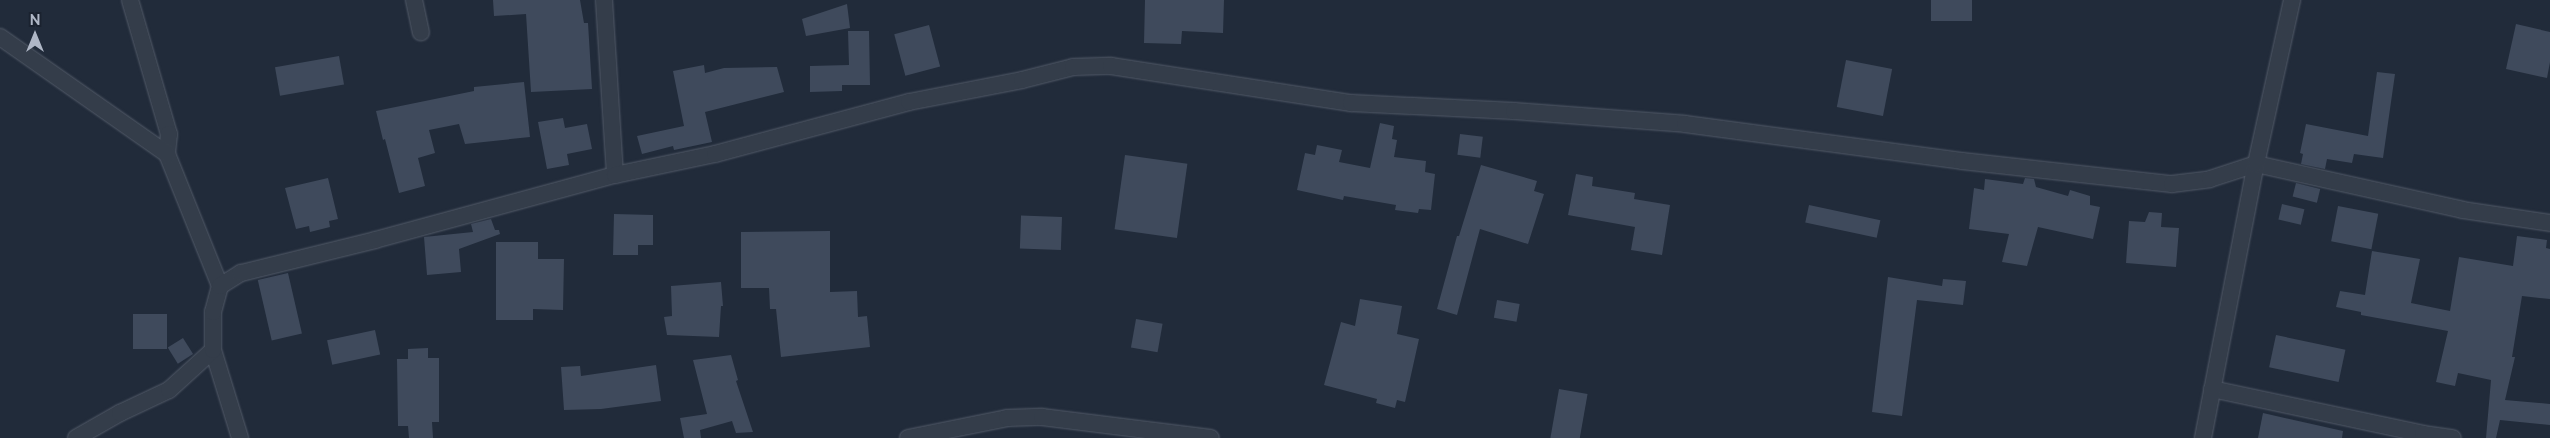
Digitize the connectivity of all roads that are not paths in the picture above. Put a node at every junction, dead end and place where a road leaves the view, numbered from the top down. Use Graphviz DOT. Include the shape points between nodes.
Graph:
graph roads {
  1 [pos="130,0"];
  2 [pos="414,0"];
  3 [pos="604,0"];
  4 [pos="2292,0"];
  5 [pos="421,32"];
  6 [pos="0,37"];
  7 [pos="167,154"];
  8 [pos="2256,164"];
  9 [pos="614,175"];
  10 [pos="2550,223"];
  11 [pos="220,286"];
  12 [pos="213,350"];
  13 [pos="2212,389"];
  14 [pos="76,438"];
  15 [pos="240,438"];
  16 [pos="908,438"];
  17 [pos="1211,438"];
  18 [pos="2203,438"];
  19 [pos="2453,438"];
  1 -- 7 [label="street" via="169,134"];
  2 -- 5 [label="street"];
  3 -- 9 [label="street"];
  4 -- 8 [label="street"];
  6 -- 7 [label="street"];
  7 -- 11 [label="street"];
  8 -- 9 [label="street" via="2210,179 2172,184 1962,161 1685,124 1351,103 1111,66 1073,67 909,102 715,154"];
  8 -- 10 [label="street" via="2463,210"];
  8 -- 13 [label="street"];
  9 -- 11 [label="street" via="241,273"];
  11 -- 12 [label="street" via="213,312"];
  12 -- 14 [label="street" via="169,390"];
  12 -- 15 [label="street"];
  13 -- 18 [label="street"];
  13 -- 19 [label="street"];
  16 -- 17 [label="street" via="1007,418 1042,417"];
}
